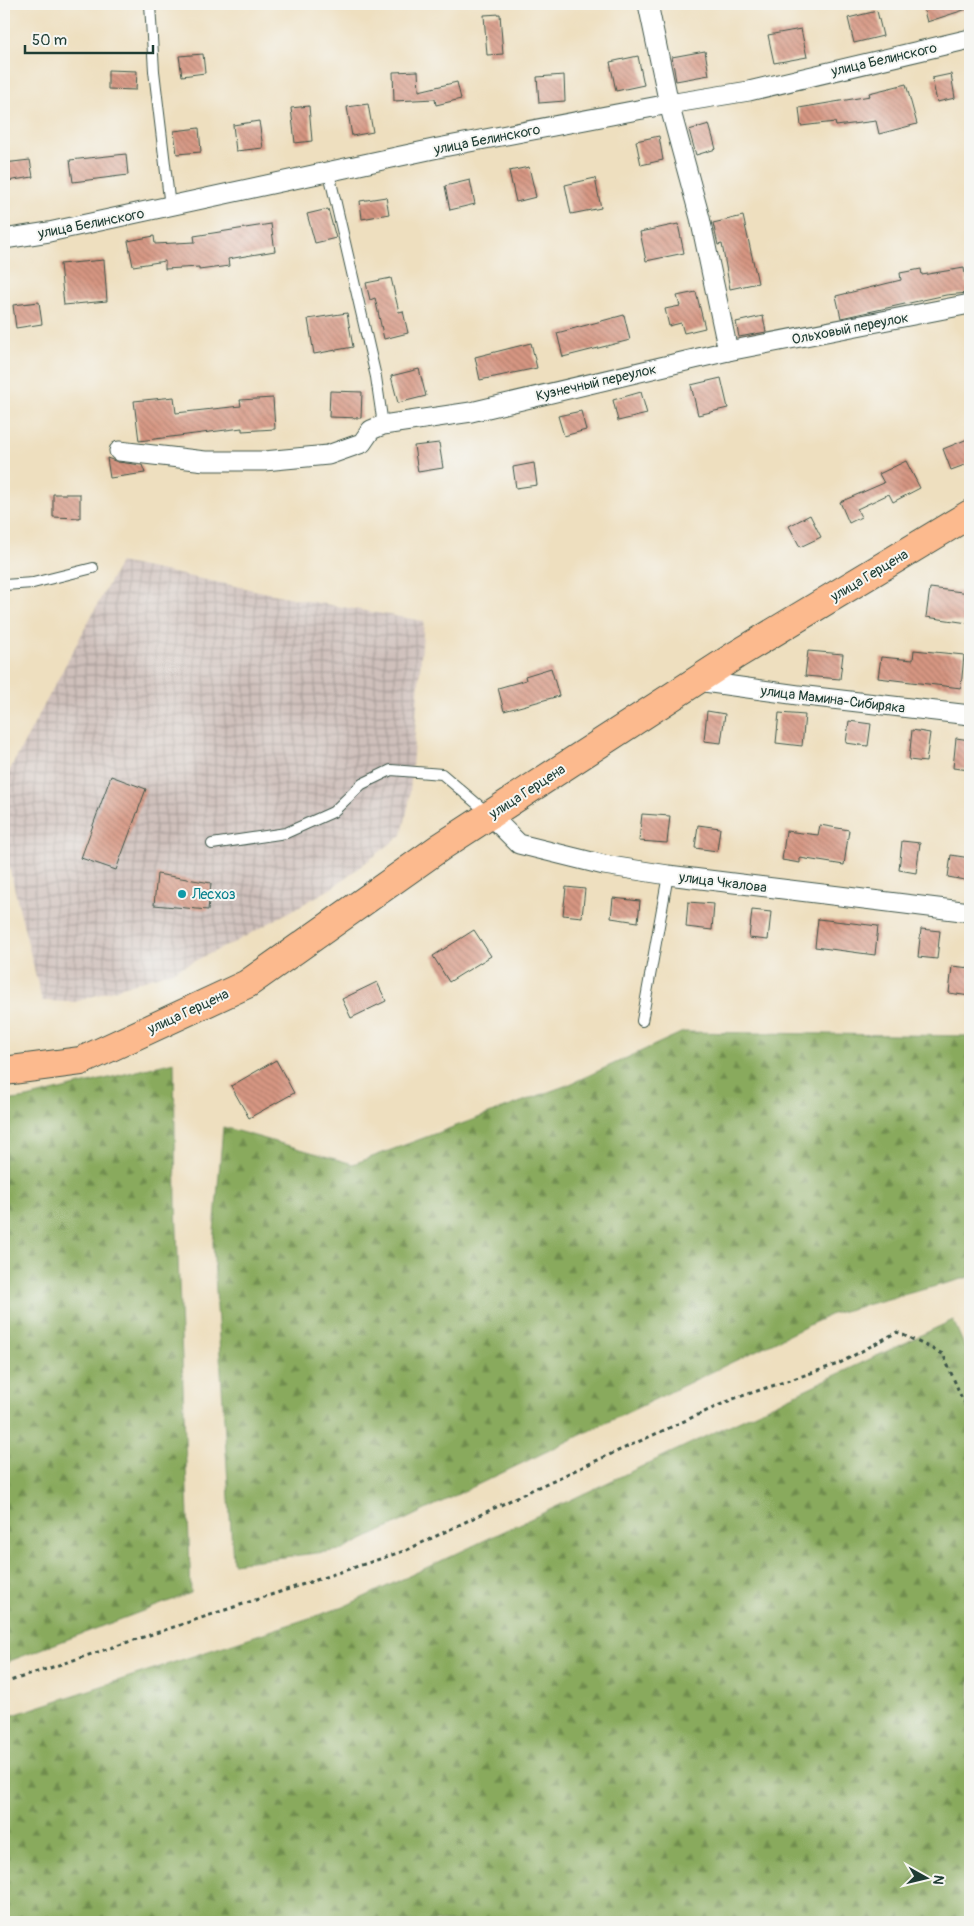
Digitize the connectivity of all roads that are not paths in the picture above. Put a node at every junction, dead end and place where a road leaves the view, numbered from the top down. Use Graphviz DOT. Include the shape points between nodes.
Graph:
graph roads {
  1 [pos="150,4"];
  2 [pos="648,4"];
  3 [pos="970,39"];
  4 [pos="669,104"];
  5 [pos="329,173"];
  6 [pos="170,207"];
  7 [pos="4,239"];
  8 [pos="970,304"];
  9 [pos="728,351"];
  10 [pos="383,425"];
  11 [pos="119,451"];
  12 [pos="962,522"];
  13 [pos="93,568"];
  14 [pos="4,585"];
  15 [pos="696,681"];
  16 [pos="970,715"];
  17 [pos="490,815"];
  18 [pos="212,844"];
  19 [pos="668,875"];
  20 [pos="970,912"];
  21 [pos="642,1021"];
  22 [pos="4,1070"];
  1 -- 6 [label="lane" via="154,71"];
  2 -- 4 [label="street"];
  3 -- 4 [label="street, улица Белинского" via="749,92"];
  4 -- 5 [label="street, улица Белинского" via="438,148"];
  4 -- 9 [label="street" via="700,218"];
  5 -- 6 [label="street, улица Белинского"];
  5 -- 10 [label="lane" via="376,377"];
  6 -- 7 [label="street, улица Белинского"];
  8 -- 9 [label="street, Ольховый переулок"];
  9 -- 10 [label="street, Кузнечный переулок" via="471,412"];
  10 -- 11 [label="street" via="372,430 362,443 328,455 264,461 205,461"];
  12 -- 15 [label="main road, улица Герцена"];
  13 -- 14 [label="lane" via="33,584"];
  15 -- 16 [label="street, улица Мамина-Сибиряка"];
  15 -- 17 [label="main road, улица Герцена"];
  17 -- 18 [label="lane" via="442,774 391,770 362,784 333,812 286,832"];
  17 -- 19 [label="street, улица Чкалова" via="519,844 604,865"];
  17 -- 22 [label="main road, улица Герцена" via="247,984 81,1061"];
  19 -- 20 [label="street, улица Чкалова"];
  19 -- 21 [label="lane"];
}
